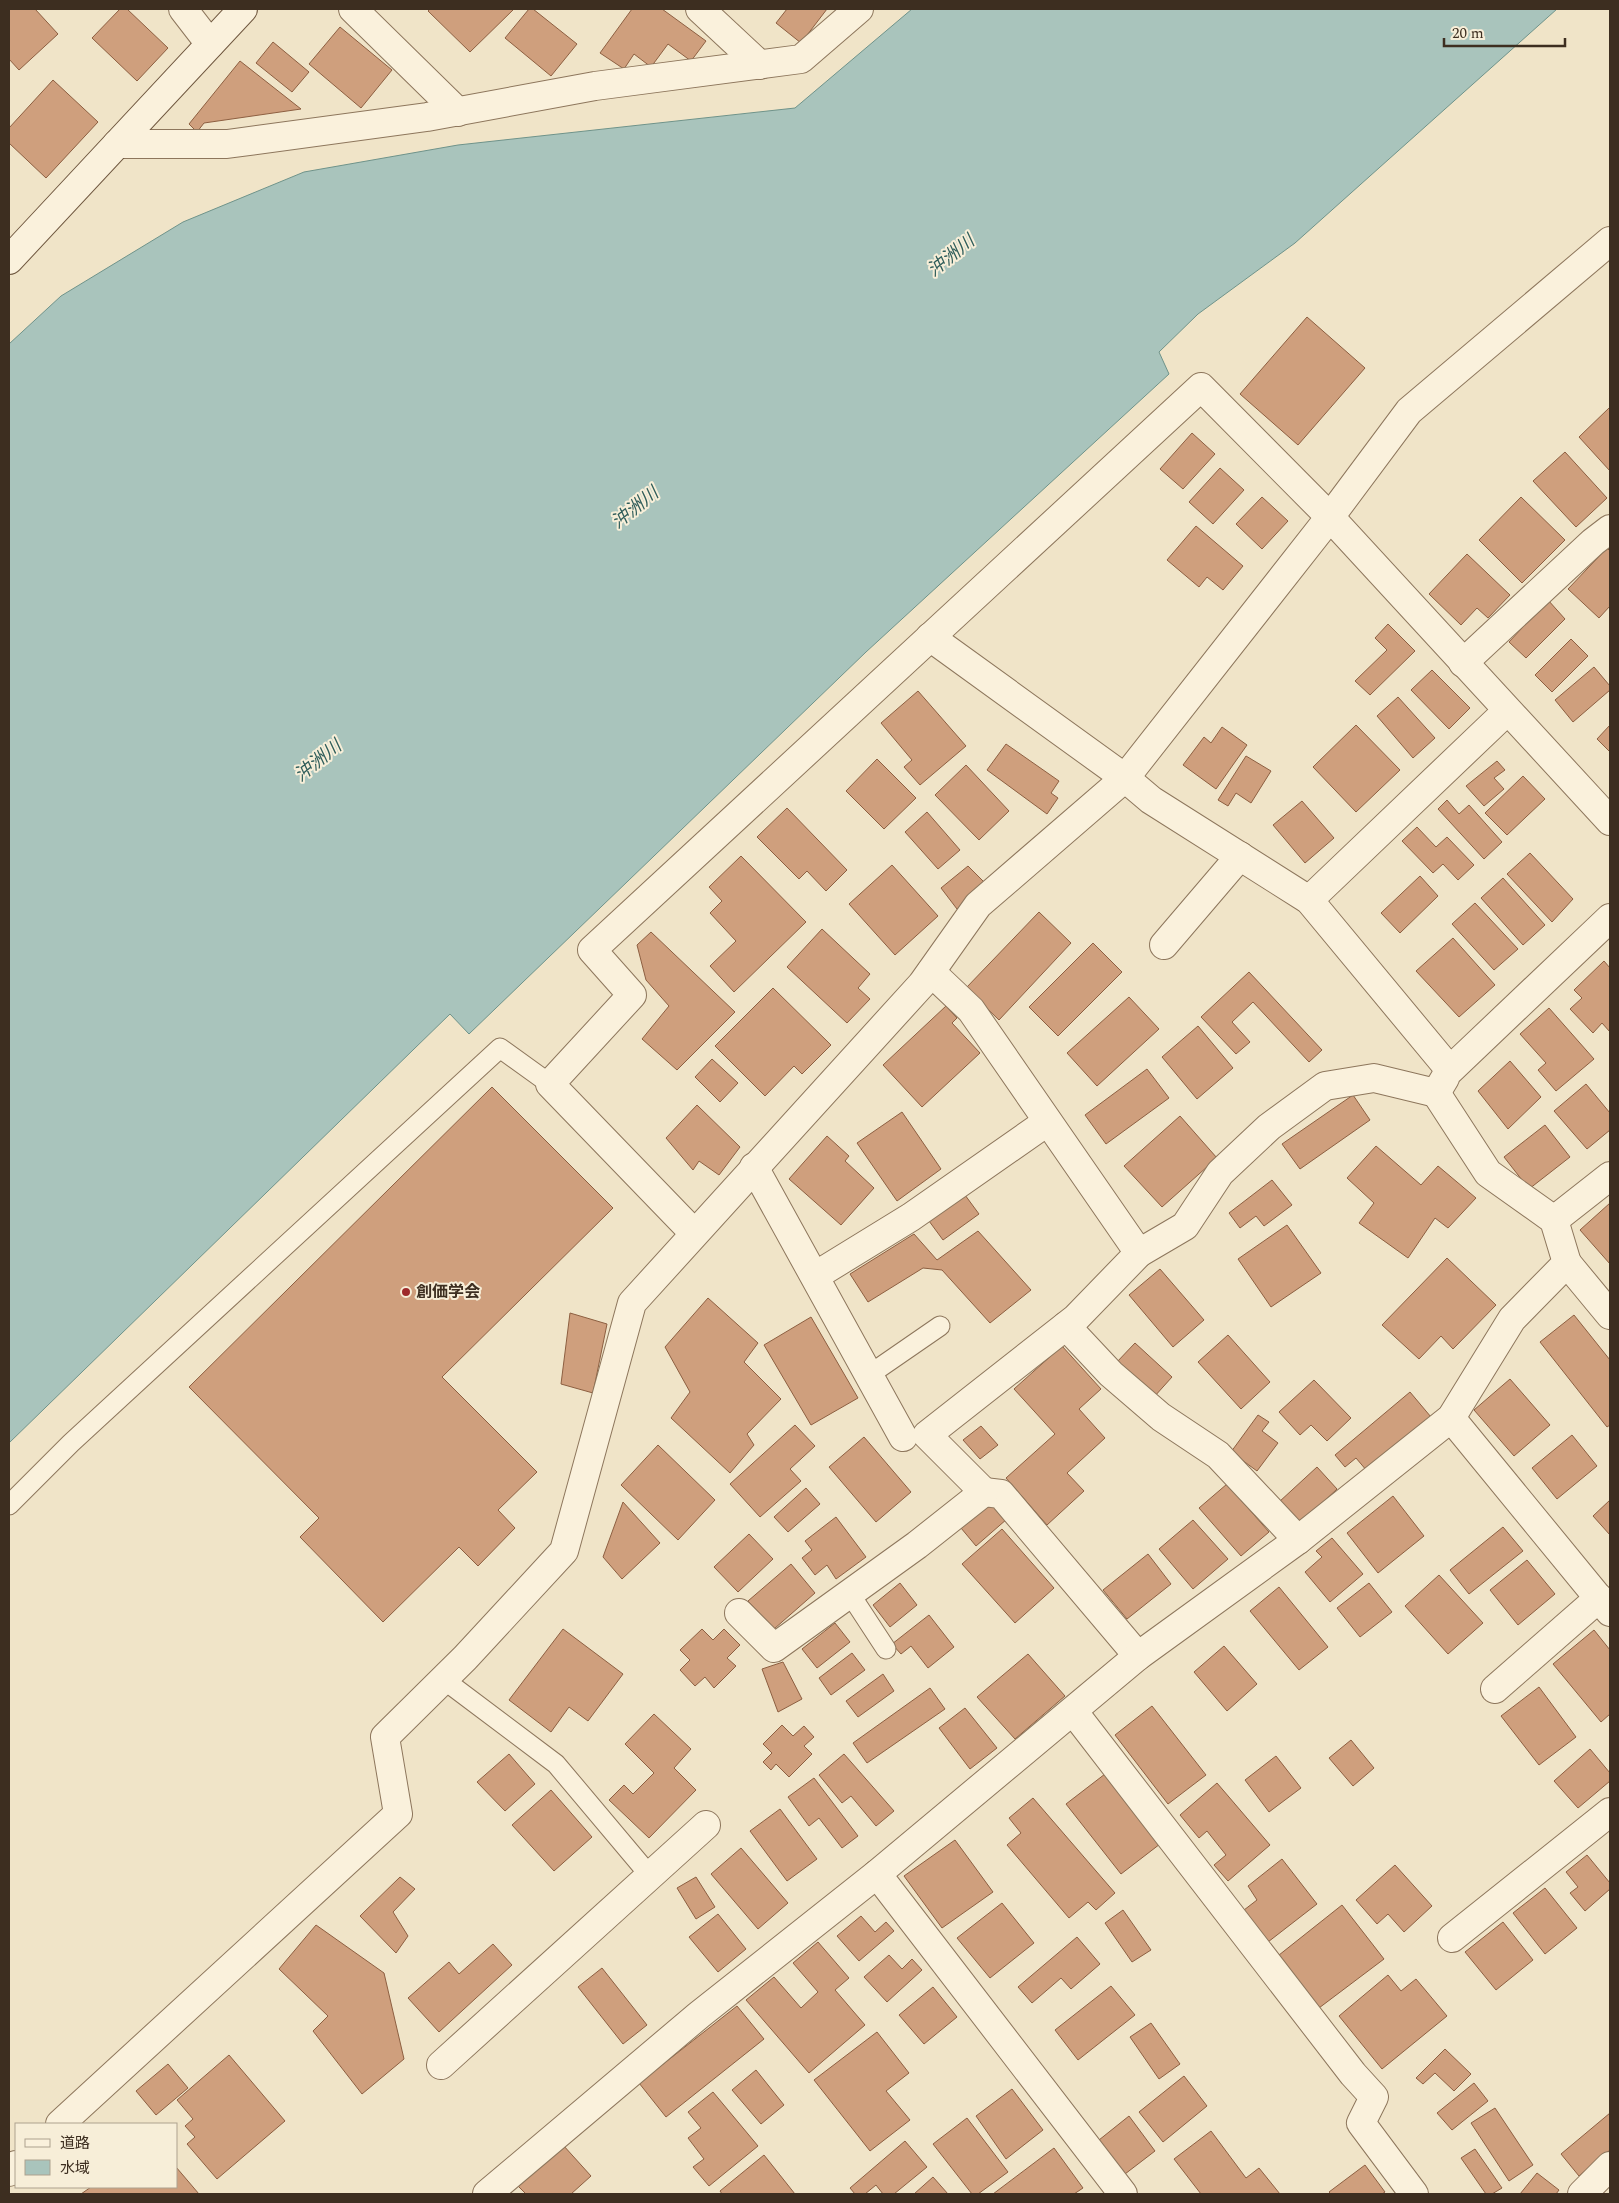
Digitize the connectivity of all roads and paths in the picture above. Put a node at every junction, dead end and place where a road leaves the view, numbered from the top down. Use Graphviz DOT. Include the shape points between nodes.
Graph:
graph roads {
  1 [pos="183,9"];
  2 [pos="243,9"];
  3 [pos="353,9"];
  4 [pos="700,9"];
  5 [pos="859,9"];
  6 [pos="210,44"];
  7 [pos="760,65"];
  8 [pos="458,112"];
  9 [pos="116,144"];
  10 [pos="1610,241"];
  11 [pos="9,260"];
  12 [pos="1330,517"];
  13 [pos="1610,529"];
  14 [pos="930,637"];
  15 [pos="1463,663"];
  16 [pos="1507,711"];
  17 [pos="1125,778"];
  18 [pos="1610,821"];
  19 [pos="1240,856"];
  20 [pos="1309,900"];
  21 [pos="1610,918"];
  22 [pos="1164,945"];
  23 [pos="931,972"];
  24 [pos="1443,1082"];
  25 [pos="550,1084"];
  26 [pos="1047,1122"];
  27 [pos="754,1167"];
  28 [pos="1610,1176"];
  29 [pos="1554,1220"];
  30 [pos="694,1233"];
  31 [pos="1139,1253"];
  32 [pos="1568,1263"];
  33 [pos="814,1276"];
  34 [pos="1610,1315"];
  35 [pos="940,1326"];
  36 [pos="1066,1326"];
  37 [pos="869,1375"];
  38 [pos="1451,1418"];
  39 [pos="903,1436"];
  40 [pos="984,1492"];
  41 [pos="9,1505"];
  42 [pos="1298,1540"];
  43 [pos="850,1594"];
  44 [pos="1605,1605"];
  45 [pos="739,1613"];
  46 [pos="886,1649"];
  47 [pos="1138,1656"];
  48 [pos="444,1679"];
  49 [pos="1495,1689"];
  50 [pos="1073,1711"];
  51 [pos="1610,1812"];
  52 [pos="706,1825"];
  53 [pos="877,1874"];
  54 [pos="651,1877"];
  55 [pos="1452,1938"];
  56 [pos="441,2065"];
  57 [pos="61,2123"];
  58 [pos="1610,2166"];
  59 [pos="487,2194"];
  60 [pos="1124,2194"];
  61 [pos="1414,2194"];
  62 [pos="1582,2194"];
  1 -- 6 [label="street"];
  2 -- 6 [label="street"];
  3 -- 8 [label="street"];
  4 -- 7 [label="street"];
  5 -- 7 [label="street" via="801,59"];
  6 -- 9 [label="street"];
  7 -- 8 [label="street" via="595,86"];
  8 -- 9 [label="street" via="227,144"];
  9 -- 11 [label="street"];
  10 -- 12 [label="street" via="1409,411"];
  12 -- 14 [label="street" via="1202,387"];
  12 -- 15 [label="street"];
  12 -- 17 [label="street"];
  13 -- 15 [label="street"];
  14 -- 17 [label="street"];
  14 -- 25 [label="street" via="592,950 632,995"];
  15 -- 16 [label="street"];
  16 -- 18 [label="street"];
  16 -- 20 [label="street"];
  17 -- 19 [label="street" via="1151,800"];
  17 -- 23 [label="street" via="978,905"];
  19 -- 20 [label="street"];
  19 -- 22 [label="street"];
  20 -- 24 [label="street"];
  21 -- 24 [label="street"];
  23 -- 26 [label="street" via="970,1010"];
  23 -- 27 [label="street"];
  24 -- 29 [label="street" via="1488,1173"];
  24 -- 31 [label="street" via="1374,1078 1325,1086 1269,1127 1220,1173 1185,1226"];
  25 -- 30 [label="street"];
  25 -- 41 [label="lane" via="500,1048"];
  26 -- 31 [label="street"];
  26 -- 33 [label="street" via="911,1217"];
  27 -- 30 [label="street"];
  27 -- 33 [label="street"];
  28 -- 29 [label="street"];
  29 -- 32 [label="street"];
  30 -- 48 [label="street" via="632,1303 564,1551"];
  31 -- 36 [label="street"];
  32 -- 34 [label="street"];
  32 -- 38 [label="street" via="1512,1319"];
  33 -- 37 [label="street"];
  35 -- 37 [label="lane"];
  36 -- 40 [label="street" via="927,1435"];
  36 -- 42 [label="street" via="1111,1374 1162,1417 1218,1455"];
  37 -- 39 [label="street"];
  38 -- 42 [label="street"];
  38 -- 44 [label="street"];
  40 -- 43 [label="street"];
  40 -- 47 [label="street" via="1000,1494"];
  42 -- 47 [label="street"];
  43 -- 45 [label="street" via="774,1648"];
  43 -- 46 [label="lane"];
  44 -- 49 [label="street"];
  47 -- 50 [label="street"];
  48 -- 54 [label="lane" via="556,1764"];
  48 -- 57 [label="street" via="385,1737 398,1814"];
  50 -- 53 [label="street"];
  50 -- 61 [label="street" via="1374,2097 1362,2124"];
  51 -- 55 [label="street"];
  52 -- 54 [label="street"];
  53 -- 59 [label="street" via="699,2015"];
  53 -- 60 [label="street"];
  54 -- 56 [label="street"];
  58 -- 62 [label="street"];
}
